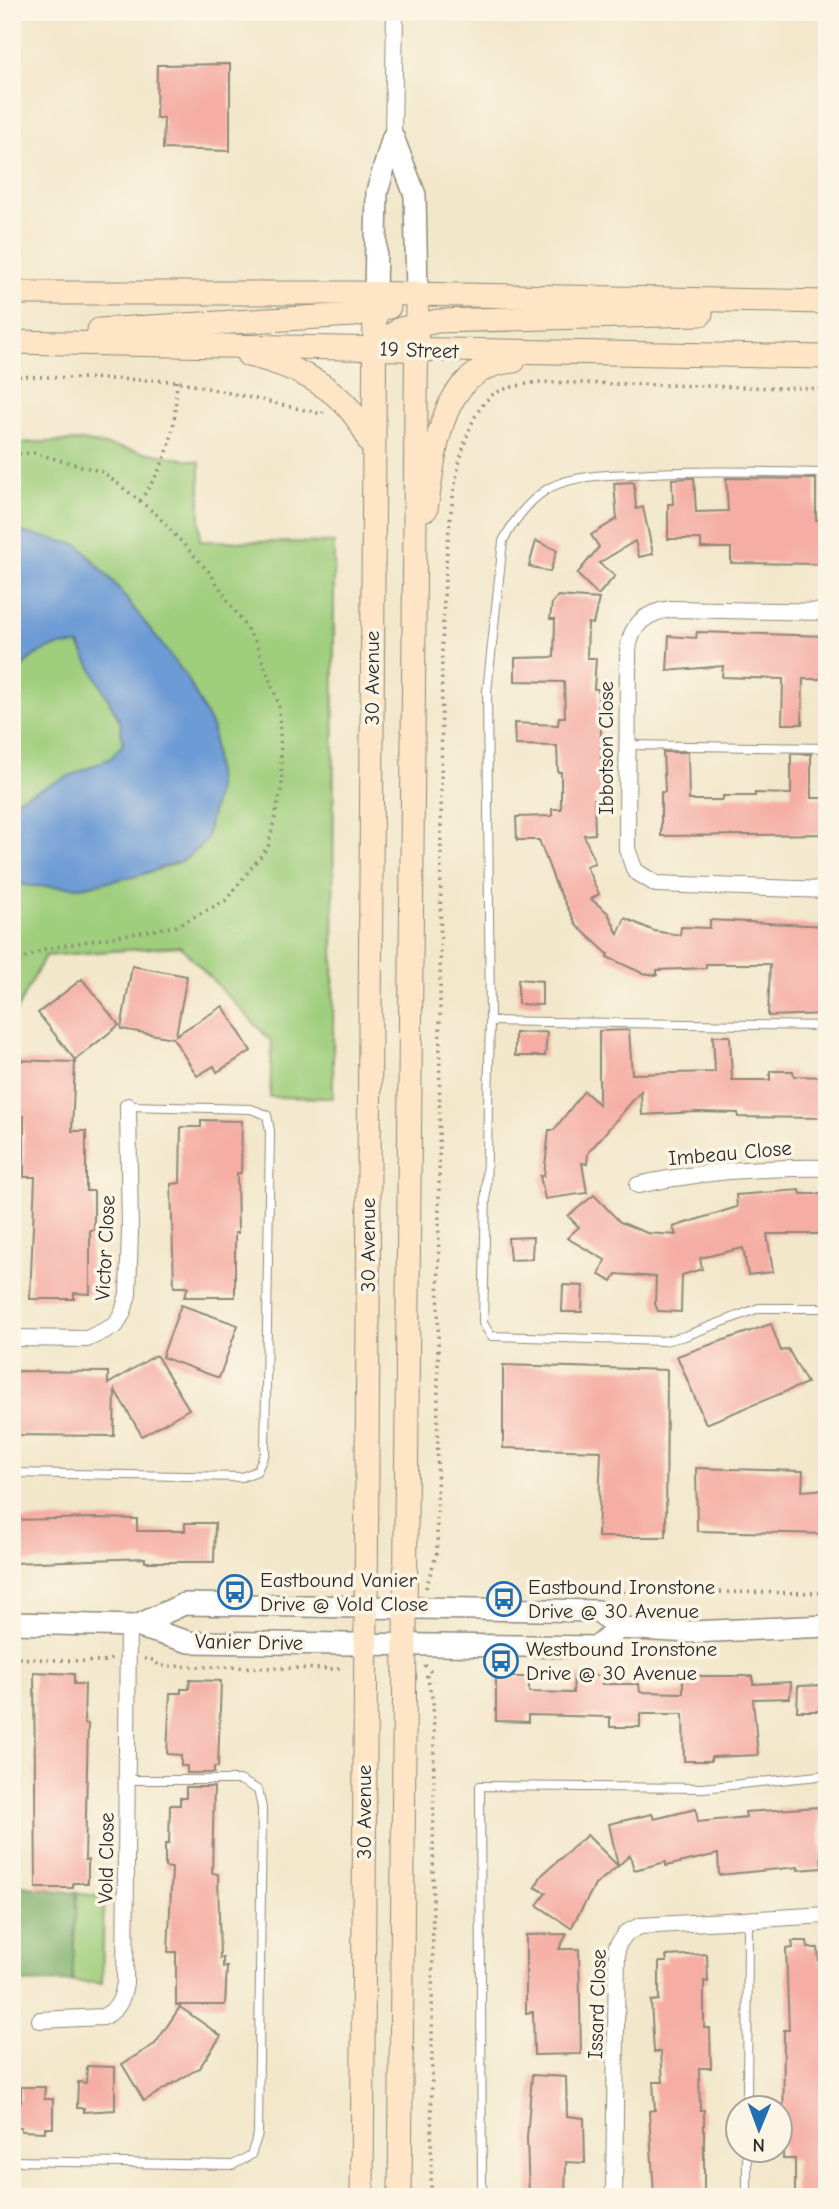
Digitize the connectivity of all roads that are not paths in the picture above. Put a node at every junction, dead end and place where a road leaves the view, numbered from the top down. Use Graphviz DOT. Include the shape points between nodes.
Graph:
graph roads {
  1 [pos="395,12"];
  2 [pos="393,138"];
  3 [pos="12,293"];
  4 [pos="417,294"];
  5 [pos="375,302"];
  6 [pos="827,302"];
  7 [pos="827,312"];
  8 [pos="416,326"];
  9 [pos="12,335"];
  10 [pos="12,342"];
  11 [pos="211,346"];
  12 [pos="374,349"];
  13 [pos="416,351"];
  14 [pos="614,352"];
  15 [pos="827,357"];
  16 [pos="374,451"];
  17 [pos="827,473"];
  18 [pos="414,578"];
  19 [pos="827,612"];
  20 [pos="627,745"];
  21 [pos="827,748"];
  22 [pos="827,890"];
  23 [pos="490,1021"];
  24 [pos="827,1026"];
  25 [pos="128,1106"];
  26 [pos="827,1168"];
  27 [pos="638,1185"];
  28 [pos="827,1308"];
  29 [pos="12,1338"];
  30 [pos="12,1473"];
  31 [pos="365,1607"];
  32 [pos="405,1608"];
  33 [pos="12,1623"];
  34 [pos="132,1626"];
  35 [pos="827,1626"];
  36 [pos="619,1628"];
  37 [pos="365,1644"];
  38 [pos="405,1645"];
  39 [pos="827,1775"];
  40 [pos="128,1780"];
  41 [pos="827,1915"];
  42 [pos="748,1921"];
  43 [pos="40,2020"];
  44 [pos="747,2094"];
  45 [pos="12,2161"];
  46 [pos="747,2164"];
  47 [pos="362,2197"];
  48 [pos="400,2197"];
  49 [pos="482,2197"];
  50 [pos="614,2197"];
  51 [pos="747,2197"];
  1 -- 2 [label="street"];
  2 -- 4 [label="street" via="415,195"];
  2 -- 5 [label="street" via="377,191"];
  3 -- 5 [label="main road"];
  4 -- 5 [label="main road"];
  4 -- 6 [label="main road"];
  4 -- 8 [label="main road, 30 Avenue"];
  5 -- 9 [label="main road" via="354,315"];
  5 -- 12 [label="main road, 30 Avenue"];
  7 -- 8 [label="main road" via="438,321"];
  8 -- 12 [label="main road" via="400,329"];
  8 -- 13 [label="main road, 30 Avenue"];
  10 -- 11 [label="main road, 19 Street"];
  11 -- 12 [label="main road, 19 Street"];
  11 -- 16 [label="main road" via="271,360 336,393 362,421"];
  12 -- 13 [label="main road, 19 Street"];
  12 -- 16 [label="main road, 30 Avenue"];
  13 -- 14 [label="main road, 19 Street"];
  13 -- 18 [label="main road, 30 Avenue"];
  14 -- 15 [label="main road, 19 Street"];
  14 -- 18 [label="main road" via="495,363 470,376 449,403 439,435"];
  16 -- 31 [label="main road, 30 Avenue"];
  17 -- 23 [label="lane" via="686,470 591,476 554,485 539,494 511,526 503,541 487,692"];
  18 -- 32 [label="main road, 30 Avenue"];
  19 -- 20 [label="street, Ibbotson Close" via="671,609 648,615 629,637"];
  20 -- 21 [label="lane"];
  20 -- 22 [label="street, Ibbotson Close" via="627,849 635,871 646,880 670,887"];
  23 -- 24 [label="lane"];
  23 -- 28 [label="lane" via="483,1323 491,1336 664,1341 759,1308"];
  25 -- 29 [label="street, Victor Close" via="130,1231 123,1312 116,1325 87,1339"];
  25 -- 30 [label="lane" via="251,1109 267,1115 265,1453 257,1471 242,1477"];
  26 -- 27 [label="street, Imbeau Close" via="693,1173"];
  31 -- 32 [label="street, Vanier Drive"];
  31 -- 34 [label="street, Vanier Drive" via="184,1604"];
  31 -- 37 [label="main road, 30 Avenue"];
  32 -- 36 [label="street, Vanier Drive" via="598,1611"];
  32 -- 38 [label="main road, 30 Avenue"];
  33 -- 34 [label="street, Vanier Drive"];
  34 -- 37 [label="street, Vanier Drive" via="189,1642"];
  34 -- 40 [label="street, Vold Close"];
  35 -- 36 [label="street" via="691,1632"];
  36 -- 38 [label="street, Vanier Drive" via="597,1647"];
  37 -- 38 [label="street, Vanier Drive"];
  37 -- 47 [label="main road, 30 Avenue"];
  38 -- 48 [label="main road, 30 Avenue"];
  39 -- 49 [label="lane" via="703,1788 481,1786"];
  40 -- 43 [label="street, Vold Close" via="122,2000 103,2017"];
  40 -- 45 [label="lane" via="240,1780 258,1790 262,1808 258,2134 251,2155 233,2165"];
  41 -- 42 [label="street, Issard Close"];
  42 -- 44 [label="lane"];
  42 -- 50 [label="street, Issard Close" via="640,1926 626,1933 617,1946"];
  46 -- 51 [label="lane"];
}
